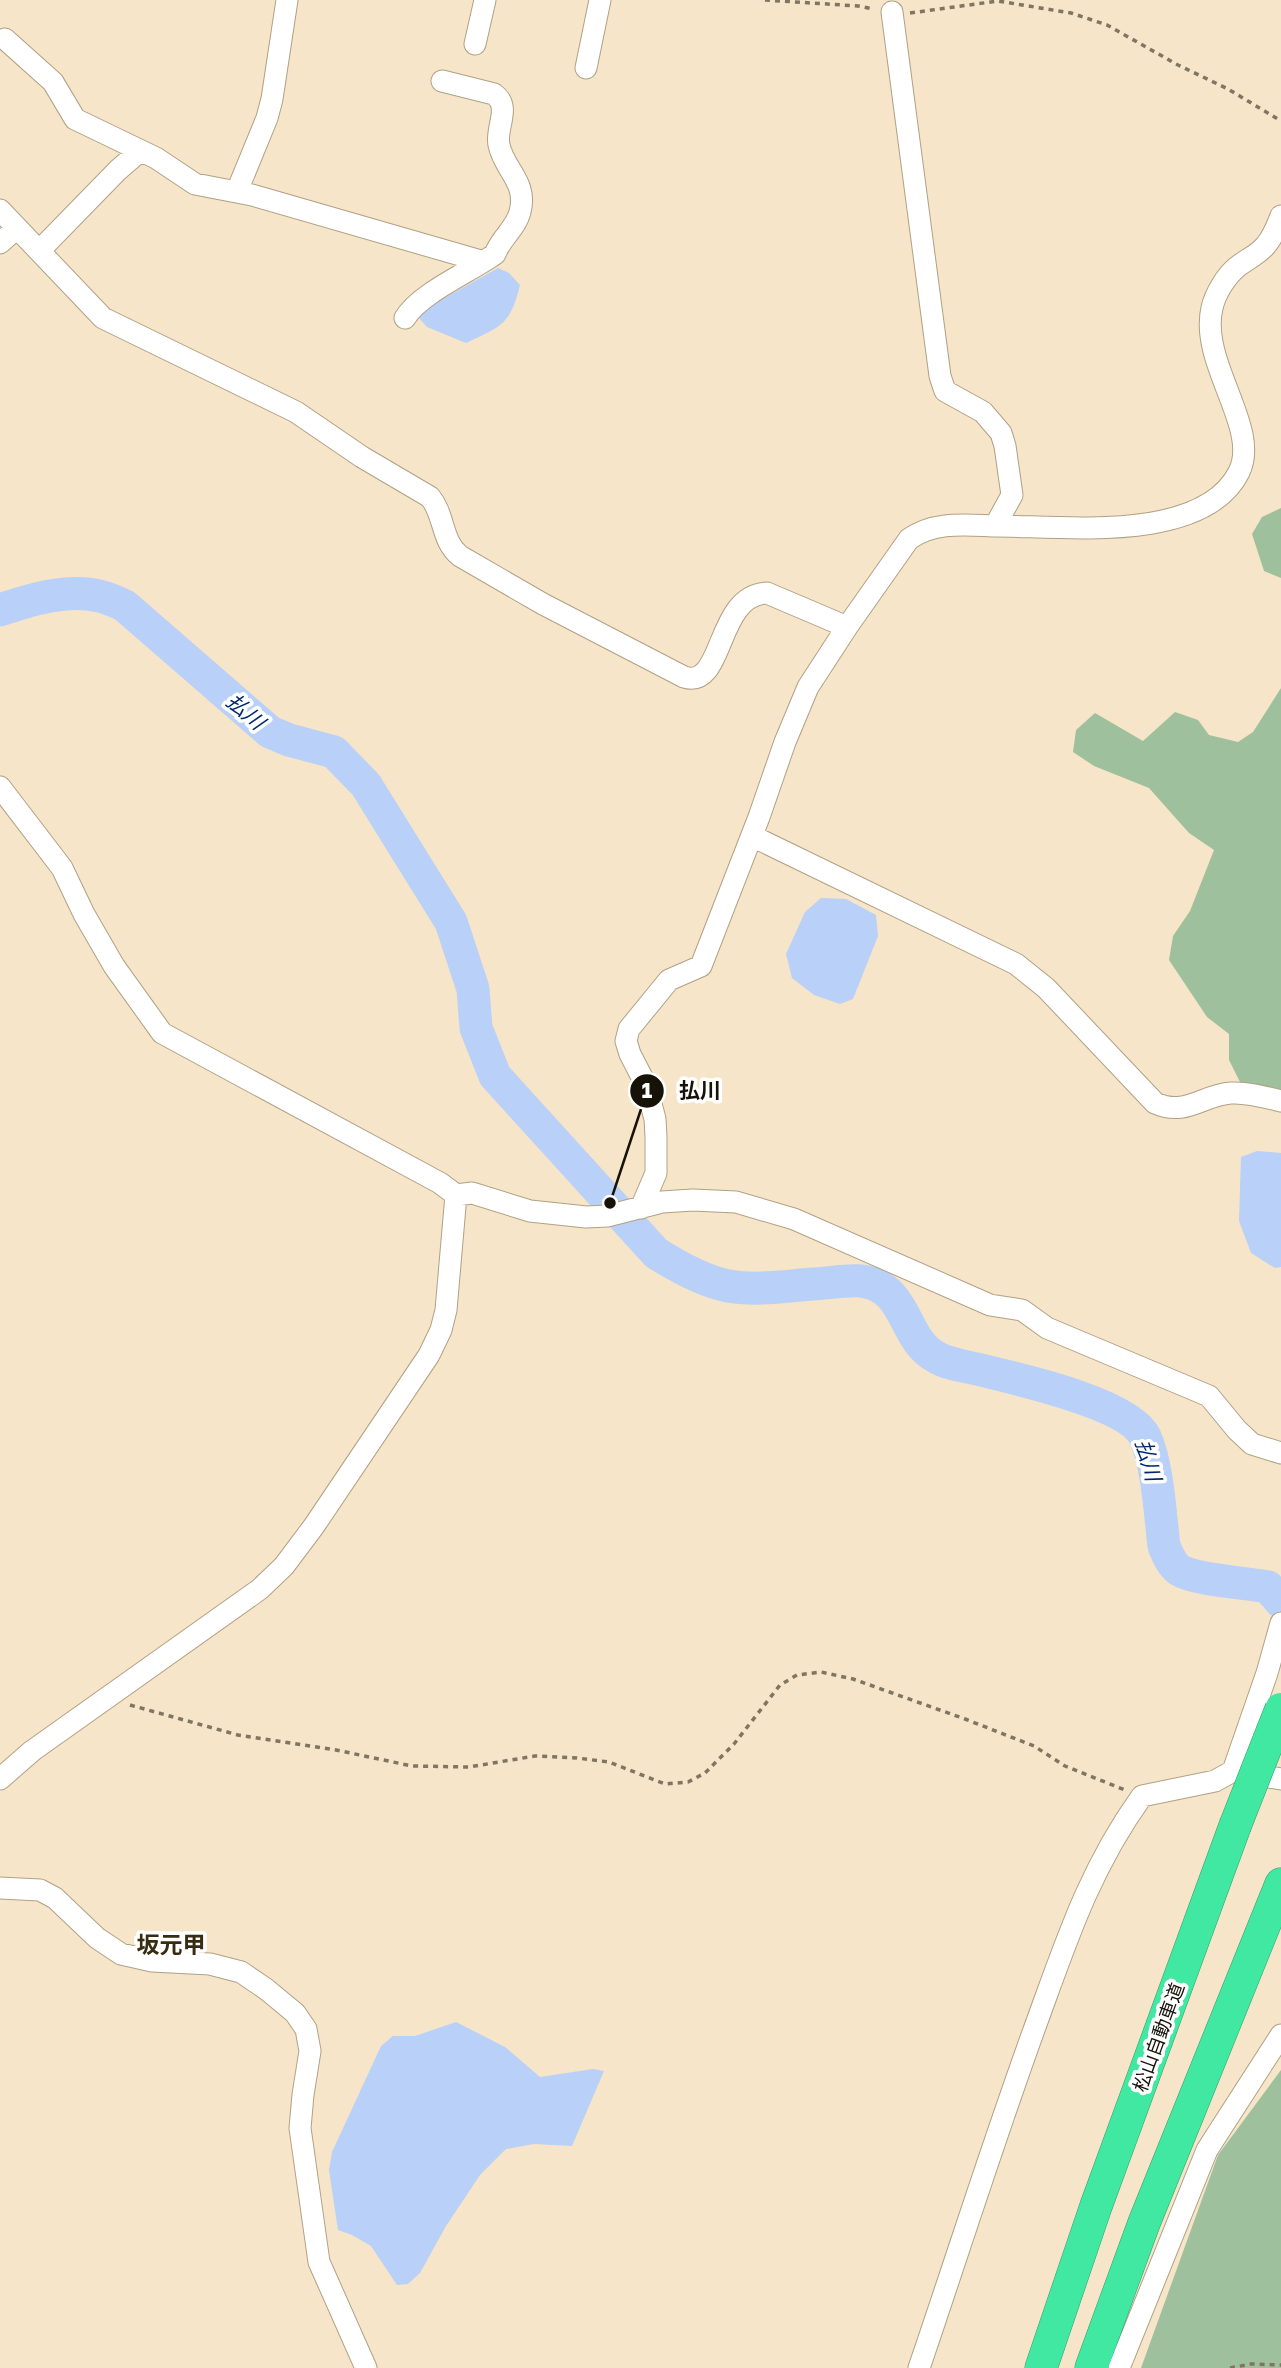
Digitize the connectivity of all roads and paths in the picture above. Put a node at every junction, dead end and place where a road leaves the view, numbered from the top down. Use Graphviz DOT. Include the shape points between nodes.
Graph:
graph roads {
  1 [pos="287,0"];
  2 [pos="485,0"];
  3 [pos="600,0"];
  4 [pos="765,0"];
  5 [pos="892,12"];
  6 [pos="5,39"];
  7 [pos="475,44"];
  8 [pos="586,68"];
  9 [pos="443,81"];
  10 [pos="1281,121"];
  11 [pos="140,150"];
  12 [pos="237,191"];
  13 [pos="0,210"];
  14 [pos="1281,216"];
  15 [pos="17,228"];
  16 [pos="0,243"];
  17 [pos="39,251"];
  18 [pos="481,261"];
  19 [pos="405,318"];
  20 [pos="995,526"];
  21 [pos="846,627"];
  22 [pos="0,787"];
  23 [pos="752,835"];
  24 [pos="1281,1101"];
  25 [pos="456,1195"];
  26 [pos="641,1208"];
  27 [pos="1281,1453"];
  28 [pos="1281,1623"];
  29 [pos="107,1699"];
  30 [pos="1281,1709"];
  31 [pos="1233,1771"];
  32 [pos="0,1779"];
  33 [pos="1281,1779"];
  34 [pos="1142,1796"];
  35 [pos="1281,1884"];
  36 [pos="0,1888"];
  37 [pos="1281,2035"];
  38 [pos="1281,2365"];
  39 [pos="366,2368"];
  40 [pos="919,2368"];
  41 [pos="1041,2368"];
  42 [pos="1091,2368"];
  43 [pos="1119,2368"];
  44 [pos="1230,2368"];
  1 -- 12 [label="street" via="272,99"];
  2 -- 7 [label="street"];
  3 -- 8 [label="street"];
  4 -- 5 [label="path"];
  5 -- 10 [label="path" via="998,1 1071,13 1107,24"];
  5 -- 20 [label="street" via="940,376 945,391 995,423 1005,446 1012,495"];
  6 -- 11 [label="street" via="53,82 75,119"];
  9 -- 18 [label="street" via="494,94 503,106 498,142 518,180 521,210 495,254"];
  11 -- 12 [label="street" via="195,184"];
  11 -- 17 [label="street"];
  12 -- 18 [label="street"];
  13 -- 15 [label="street"];
  14 -- 20 [label="street" via="1268,243 1235,269 1212,306 1212,348 1245,452 1232,483 1204,505 1159,522 1116,528"];
  15 -- 16 [label="street"];
  15 -- 17 [label="street"];
  17 -- 21 [label="street" via="103,318 296,412 430,497 438,506 452,550 460,556 684,677 692,680 708,669 740,605 757,594 767,593"];
  18 -- 19 [label="street" via="411,307"];
  20 -- 21 [label="street" via="941,526 909,539"];
  21 -- 23 [label="street" via="808,687"];
  22 -- 25 [label="street" via="62,868 114,966 162,1033"];
  23 -- 24 [label="street" via="1016,964 1046,988 1155,1103 1166,1108 1189,1107 1230,1093"];
  23 -- 26 [label="street" via="701,966 669,980 629,1029 626,1041 641,1071 655,1119 656,1173"];
  25 -- 26 [label="street" via="472,1193 530,1211 586,1217"];
  25 -- 29 [label="street" via="441,1330 429,1355 314,1526 260,1589"];
  26 -- 27 [label="street" via="693,1200 736,1202 794,1219 990,1305 1022,1310 1047,1328 1209,1396 1252,1444"];
  28 -- 31 [label="street"];
  29 -- 32 [label="street"];
  29 -- 34 [label="path" via="238,1735 412,1766 469,1768 535,1756 577,1758 609,1762 665,1784 688,1783 705,1773 780,1685 797,1675 821,1672 965,1719"];
  30 -- 41 [label="highway, 松山自動車道, bridge" via="1096,2206"];
  31 -- 33 [label="street"];
  31 -- 34 [label="street" via="1214,1781"];
  34 -- 40 [label="street" via="1097,1867 1076,1914"];
  35 -- 42 [label="highway" via="1144,2223"];
  36 -- 39 [label="street" via="40,1890 55,1898 121,1954 242,1972 295,2013 306,2029 310,2051 300,2127 319,2262"];
  37 -- 43 [label="street" via="1208,2150"];
  38 -- 44 [label="path"];
}
